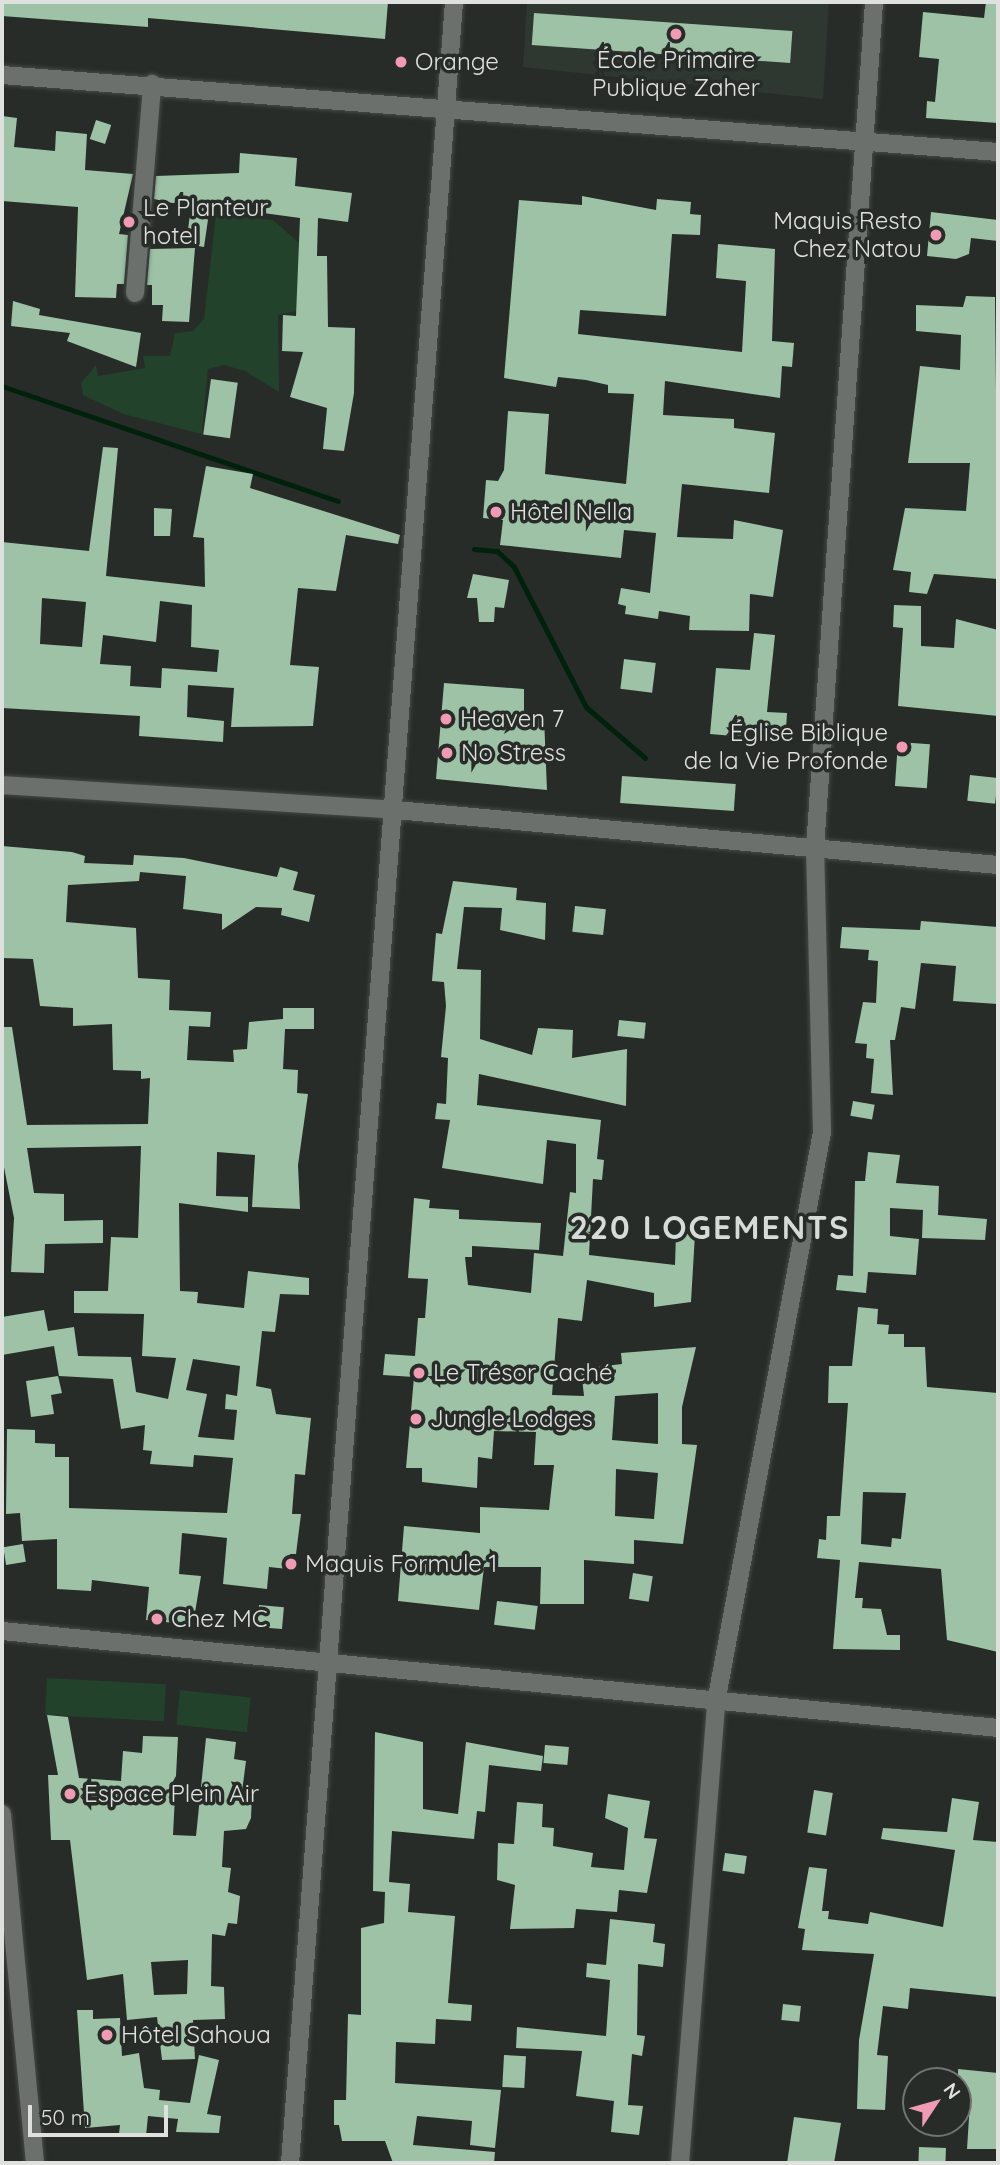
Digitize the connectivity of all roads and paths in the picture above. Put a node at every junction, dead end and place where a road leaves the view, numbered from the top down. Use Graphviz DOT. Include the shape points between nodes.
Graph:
graph roads {
  1 [pos="454,2"];
  2 [pos="874,2"];
  3 [pos="2,75"];
  4 [pos="152,84"];
  5 [pos="445,110"];
  6 [pos="869,144"];
  7 [pos="998,152"];
  8 [pos="135,293"];
  9 [pos="2,785"];
  10 [pos="396,810"];
  11 [pos="815,848"];
  12 [pos="998,865"];
  13 [pos="2,1630"];
  14 [pos="326,1667"];
  15 [pos="717,1697"];
  16 [pos="998,1728"];
  17 [pos="2,1814"];
  18 [pos="35,2163"];
  19 [pos="290,2163"];
  20 [pos="680,2163"];
  1 -- 5 [label="street"];
  2 -- 6 [label="street"];
  3 -- 4 [label="street"];
  4 -- 5 [label="street"];
  4 -- 8 [label="street"];
  5 -- 6 [label="street"];
  5 -- 10 [label="street"];
  6 -- 7 [label="street"];
  6 -- 11 [label="street"];
  9 -- 10 [label="street"];
  10 -- 11 [label="street"];
  10 -- 14 [label="street"];
  11 -- 12 [label="street"];
  11 -- 15 [label="street" via="822,1132"];
  13 -- 14 [label="street"];
  14 -- 15 [label="street"];
  14 -- 19 [label="street"];
  15 -- 16 [label="street"];
  15 -- 20 [label="street"];
  17 -- 18 [label="street"];
}
